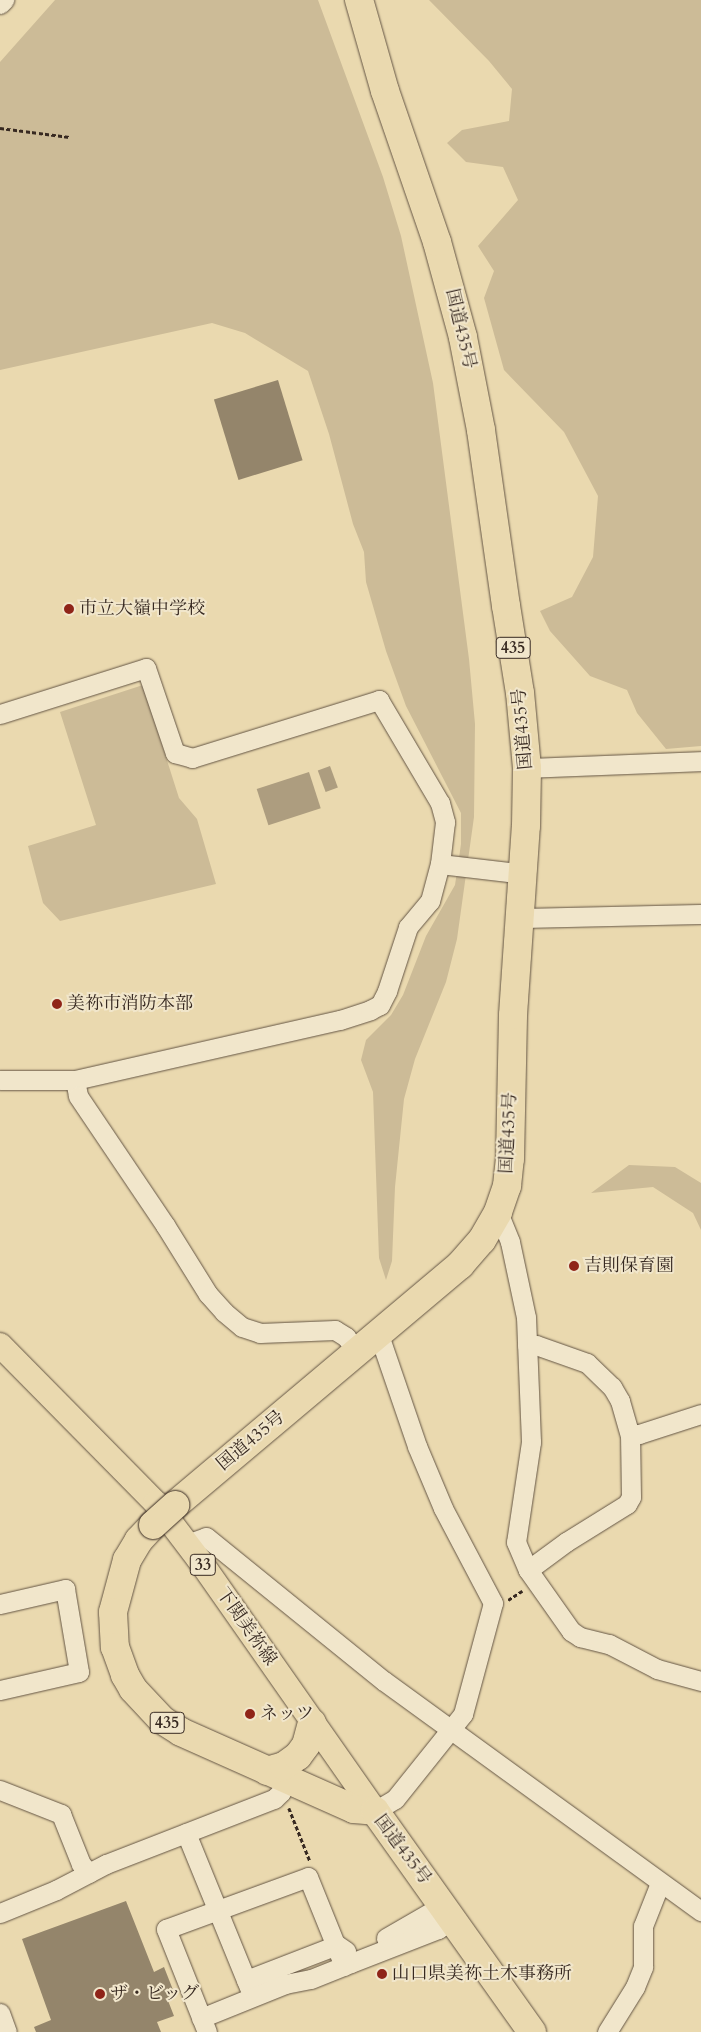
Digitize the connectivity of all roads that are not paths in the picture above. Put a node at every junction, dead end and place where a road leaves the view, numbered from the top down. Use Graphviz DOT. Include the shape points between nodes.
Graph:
graph roads {
  1 [pos="4,0"];
  2 [pos="359,0"];
  3 [pos="0,4"];
  4 [pos="0,714"];
  5 [pos="701,761"];
  6 [pos="528,768"];
  7 [pos="440,864"];
  8 [pos="525,874"];
  9 [pos="701,914"];
  10 [pos="521,918"];
  11 [pos="0,1080"];
  12 [pos="74,1080"];
  13 [pos="498,1212"];
  14 [pos="368,1343"];
  15 [pos="0,1345"];
  16 [pos="527,1345"];
  17 [pos="701,1414"];
  18 [pos="630,1435"];
  19 [pos="187,1544"];
  20 [pos="532,1576"];
  21 [pos="0,1604"];
  22 [pos="701,1681"];
  23 [pos="0,1690"];
  24 [pos="312,1723"];
  25 [pos="451,1731"];
  26 [pos="278,1781"];
  27 [pos="0,1790"];
  28 [pos="375,1811"];
  29 [pos="186,1834"];
  30 [pos="89,1873"];
  31 [pos="660,1883"];
  32 [pos="218,1909"];
  33 [pos="448,1912"];
  34 [pos="701,1912"];
  35 [pos="0,1913"];
  36 [pos="345,1957"];
  37 [pos="246,1980"];
  38 [pos="253,1998"];
  39 [pos="0,2013"];
  40 [pos="204,2025"];
  41 [pos="6,2032"];
  42 [pos="532,2032"];
  43 [pos="607,2032"];
  1 -- 3 [label="street"];
  2 -- 6 [label="highway, 国道435号 / 435" via="437,242 463,337 481,430"];
  4 -- 7 [label="street" via="146,668 174,753 192,758 379,700 440,803 445,822"];
  5 -- 6 [label="street"];
  6 -- 8 [label="highway, 国道435号 / 435"];
  7 -- 8 [label="street"];
  7 -- 12 [label="street" via="430,901 408,927 388,991 380,1005 340,1020"];
  8 -- 10 [label="highway, 国道435号 / 435"];
  9 -- 10 [label="street"];
  10 -- 13 [label="highway, 国道435号 / 435" via="513,1015 510,1158"];
  11 -- 12 [label="street"];
  12 -- 14 [label="street" via="78,1096 208,1294 224,1312 242,1327 260,1332 335,1330"];
  13 -- 14 [label="highway, 国道435号 / 435" via="482,1240 460,1265"];
  13 -- 16 [label="street" via="510,1242 526,1317"];
  14 -- 25 [label="street" via="443,1508 493,1603 463,1714"];
  14 -- 26 [label="highway, 国道435号 / 435, bridge" via="153,1525 127,1560 115,1596 113,1630 119,1660 137,1694 162,1720 181,1732"];
  15 -- 19 [label="main road, 下関美祢線 / 33" via="156,1504"];
  16 -- 18 [label="street" via="536,1345 588,1363 612,1387 620,1401"];
  16 -- 20 [label="street" via="531,1442 516,1542"];
  17 -- 18 [label="street"];
  18 -- 20 [label="street" via="631,1497 627,1504 566,1542"];
  19 -- 24 [label="main road, 下関美祢線 / 33"];
  19 -- 25 [label="street" via="206,1537"];
  20 -- 22 [label="street" via="571,1631 580,1637 608,1644 657,1668"];
  21 -- 23 [label="street" via="65,1590 79,1672"];
  24 -- 26 [label="highway" via="306,1745 284,1766"];
  24 -- 28 [label="main road, 下関美祢線 / 33"];
  25 -- 28 [label="street" via="395,1799"];
  25 -- 31 [label="street"];
  26 -- 28 [label="highway, 国道435号 / 435" via="354,1809"];
  26 -- 29 [label="street" via="274,1799"];
  27 -- 30 [label="street" via="60,1814 81,1864"];
  28 -- 33 [label="highway, 国道435号"];
  29 -- 30 [label="street"];
  29 -- 32 [label="street"];
  30 -- 35 [label="street"];
  31 -- 34 [label="street"];
  31 -- 43 [label="street" via="643,1926 643,1967 635,1987"];
  32 -- 36 [label="street" via="308,1877"];
  32 -- 37 [label="street"];
  32 -- 40 [label="street" via="166,1929"];
  33 -- 36 [label="street"];
  33 -- 42 [label="highway, 国道435号"];
  36 -- 37 [label="street"];
  36 -- 38 [label="street" via="311,1979 285,1984"];
  37 -- 38 [label="street"];
  38 -- 40 [label="street"];
  39 -- 41 [label="street"];
}
